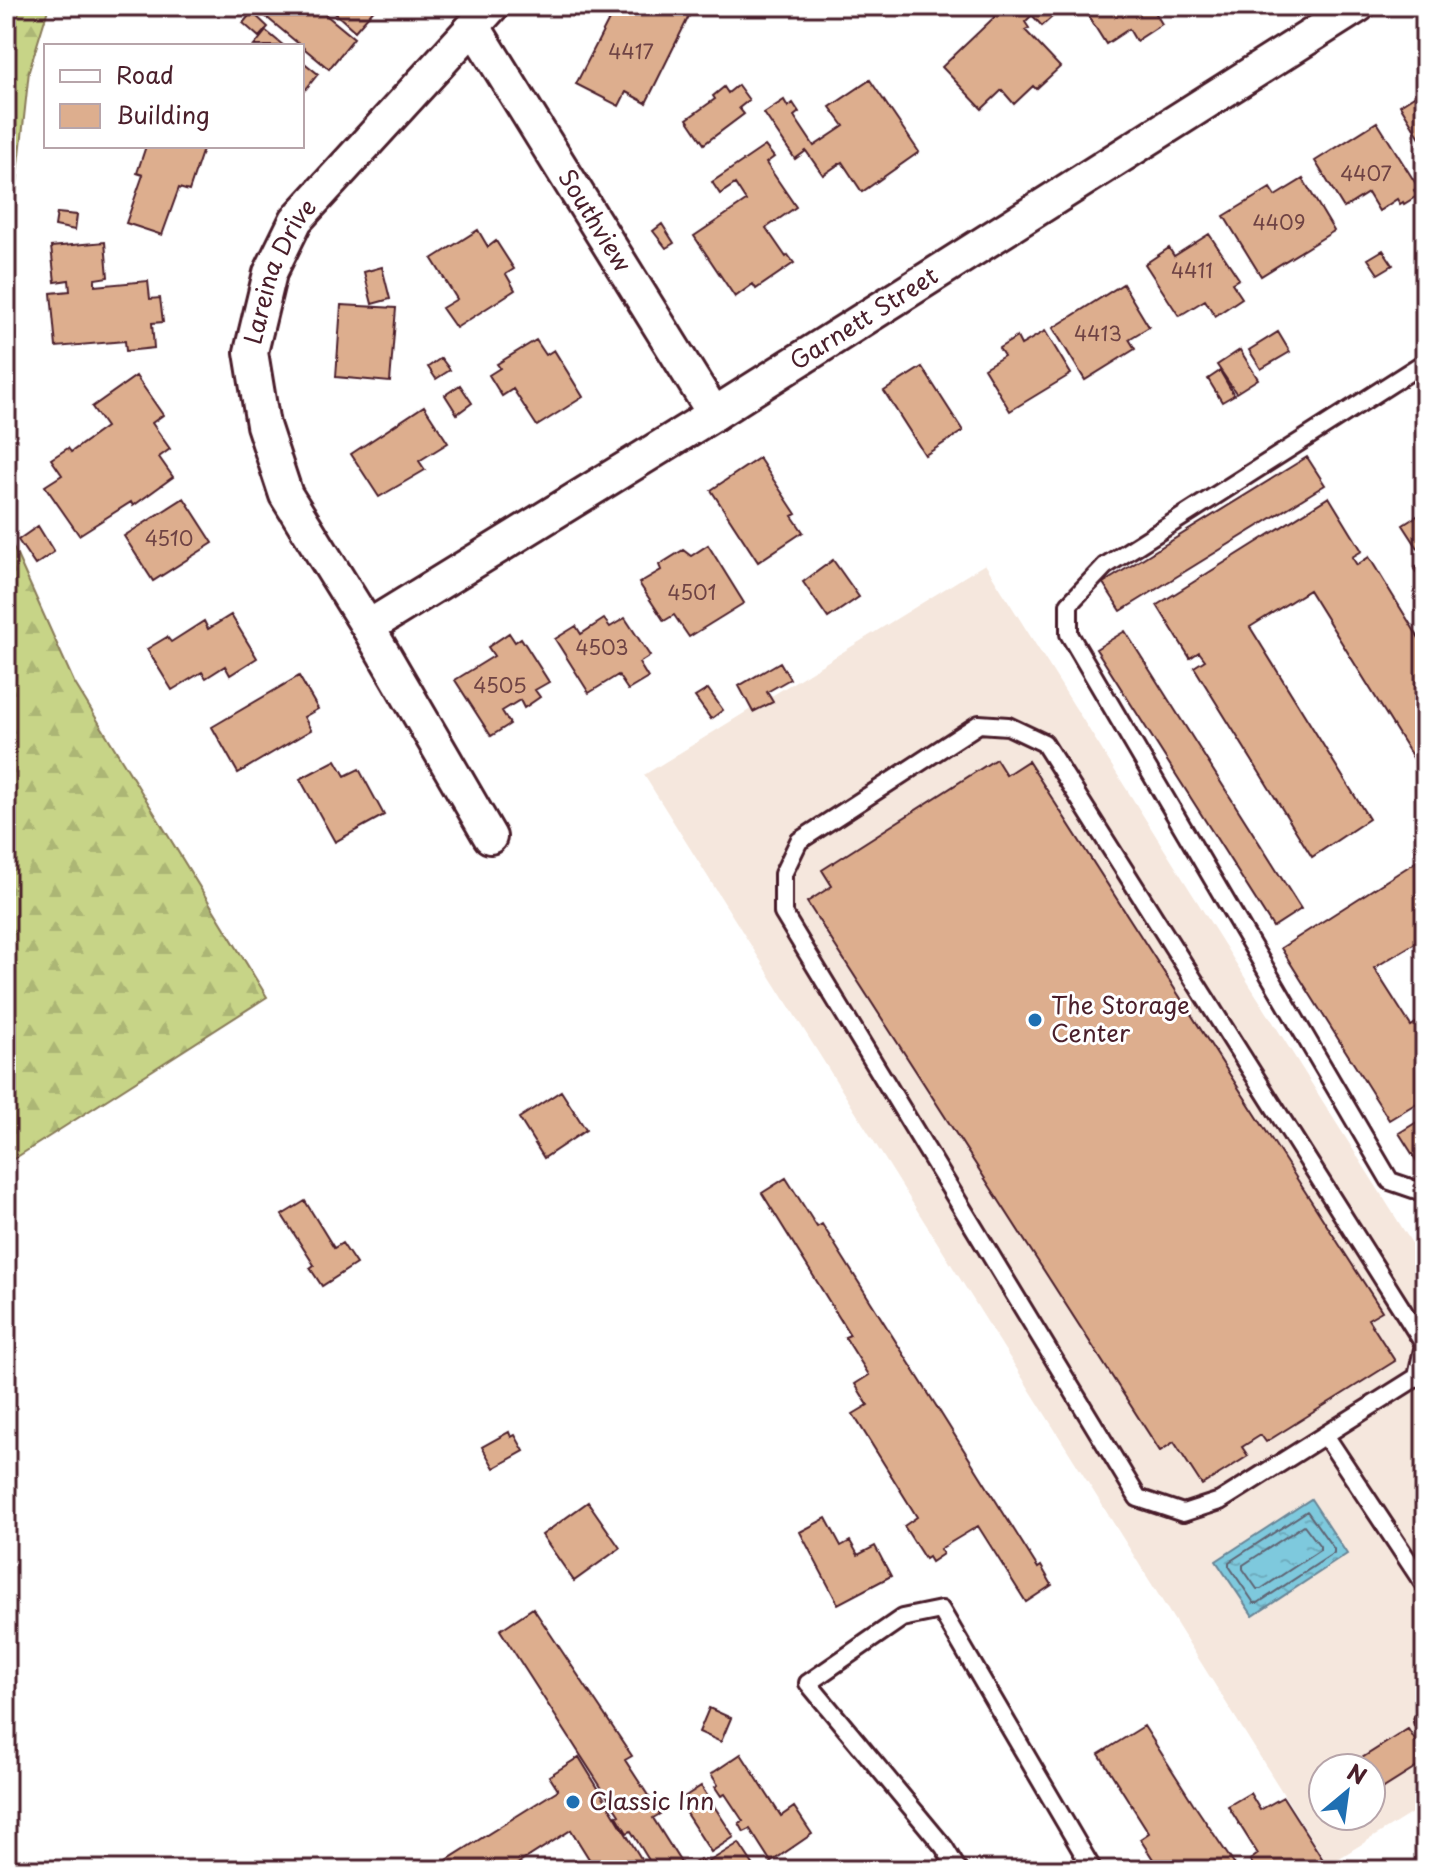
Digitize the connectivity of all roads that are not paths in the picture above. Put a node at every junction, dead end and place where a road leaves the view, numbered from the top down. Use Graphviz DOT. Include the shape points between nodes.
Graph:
graph roads {
  1 [pos="1358,6"];
  2 [pos="483,16"];
  3 [pos="1425,362"];
  4 [pos="714,414"];
  5 [pos="368,627"];
  6 [pos="490,837"];
  7 [pos="1425,1193"];
  8 [pos="1325,1435"];
  9 [pos="1425,1586"];
  10 [pos="958,1870"];
  11 [pos="1093,1870"];
  1 -- 4 [label="street, Garnett Street"];
  2 -- 4 [label="street, Southview"];
  2 -- 5 [label="street, Lareina Drive" via="296,220 270,273 251,352 263,425 286,495"];
  3 -- 7 [label="lane" via="1105,566 1069,604 1069,634 1390,1181"];
  4 -- 5 [label="street, Garnett Street"];
  5 -- 6 [label="street, Lareina Drive"];
  8 -- 8 [label="lane" via="1220,1501 1183,1513 1138,1498 783,913 783,874 799,841 979,724 1008,726 1044,743 1424,1344 1417,1377"];
  8 -- 9 [label="lane"];
  10 -- 11 [label="lane" via="808,1683 902,1618 941,1610"];
}
